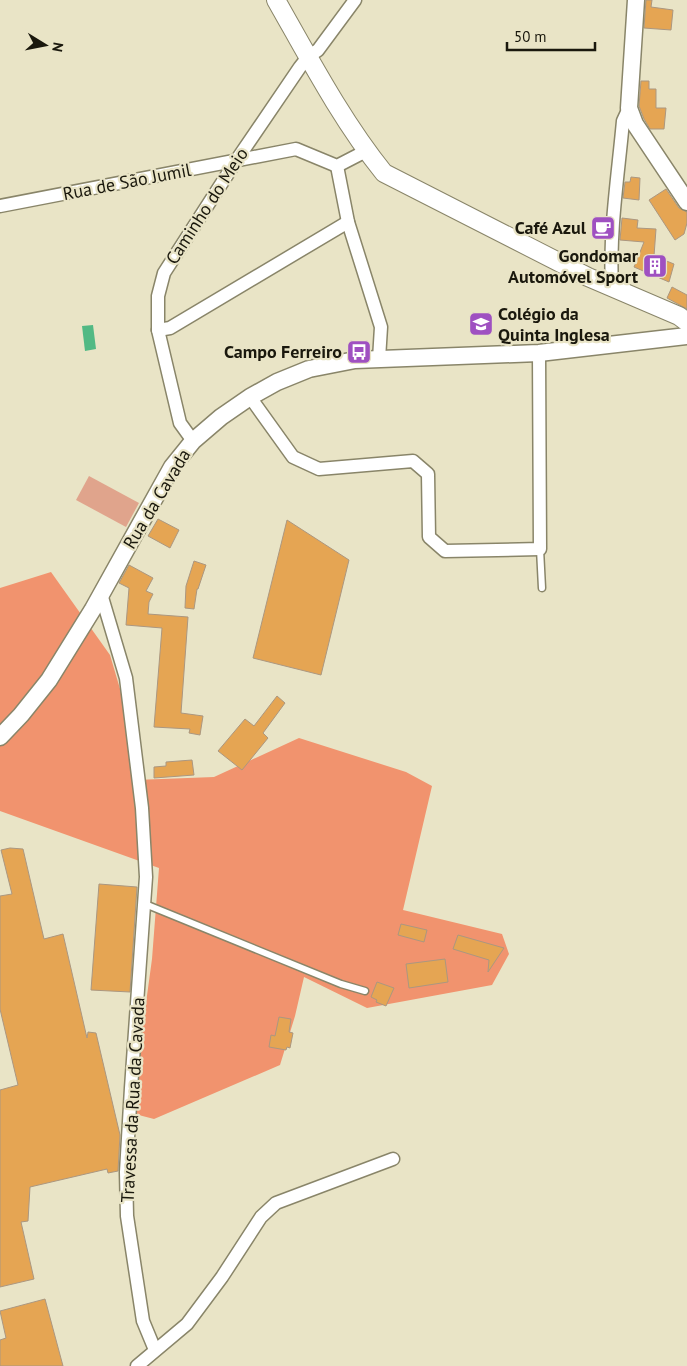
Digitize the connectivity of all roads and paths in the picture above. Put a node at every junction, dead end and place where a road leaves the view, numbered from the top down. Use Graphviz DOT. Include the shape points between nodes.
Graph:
graph roads {
  1 [pos="276,0"];
  2 [pos="355,0"];
  3 [pos="636,0"];
  4 [pos="308,57"];
  5 [pos="628,108"];
  6 [pos="366,151"];
  7 [pos="236,161"];
  8 [pos="337,166"];
  9 [pos="687,202"];
  10 [pos="0,206"];
  11 [pos="348,222"];
  12 [pos="612,287"];
  13 [pos="687,322"];
  14 [pos="158,330"];
  15 [pos="687,336"];
  16 [pos="539,353"];
  17 [pos="379,359"];
  18 [pos="250,398"];
  19 [pos="193,441"];
  20 [pos="540,549"];
  21 [pos="542,588"];
  22 [pos="101,594"];
  23 [pos="0,737"];
  24 [pos="144,904"];
  25 [pos="365,991"];
  26 [pos="393,1159"];
  27 [pos="155,1350"];
  28 [pos="137,1366"];
  1 -- 4 [label="main road"];
  2 -- 4 [label="street, Caminho do Meio" via="318,50"];
  3 -- 5 [label="street"];
  4 -- 6 [label="main road"];
  4 -- 7 [label="street, Caminho do Meio"];
  5 -- 9 [label="street" via="635,124"];
  5 -- 12 [label="street" via="623,121 613,220"];
  6 -- 8 [label="street"];
  6 -- 12 [label="main road" via="384,172"];
  7 -- 8 [label="street, Rua de São Jumil" via="296,149"];
  7 -- 10 [label="street, Rua de São Jumil"];
  7 -- 14 [label="street, Caminho do Meio" via="164,272 158,296"];
  8 -- 11 [label="street"];
  11 -- 14 [label="street" via="170,328"];
  11 -- 17 [label="street" via="380,327"];
  12 -- 13 [label="main road"];
  14 -- 19 [label="street, Caminho do Meio" via="180,423"];
  15 -- 16 [label="street, Rua da Cavada"];
  16 -- 17 [label="street, Rua da Cavada"];
  16 -- 20 [label="street"];
  17 -- 18 [label="street, Rua da Cavada" via="309,369 276,382"];
  18 -- 19 [label="street, Rua da Cavada"];
  18 -- 20 [label="street" via="293,457 320,469 413,461 428,474 429,537 445,551"];
  19 -- 22 [label="street, Rua da Cavada" via="172,467"];
  20 -- 21 [label="lane"];
  22 -- 23 [label="street, Rua da Cavada" via="49,680"];
  22 -- 24 [label="street, Travessa da Rua da Cavada" via="126,678 142,808 146,877"];
  24 -- 25 [label="lane"];
  24 -- 27 [label="street, Travessa da Rua da Cavada" via="126,1172 127,1216 143,1321"];
  26 -- 27 [label="street" via="276,1202 261,1217 187,1324"];
  27 -- 28 [label="street"];
}
